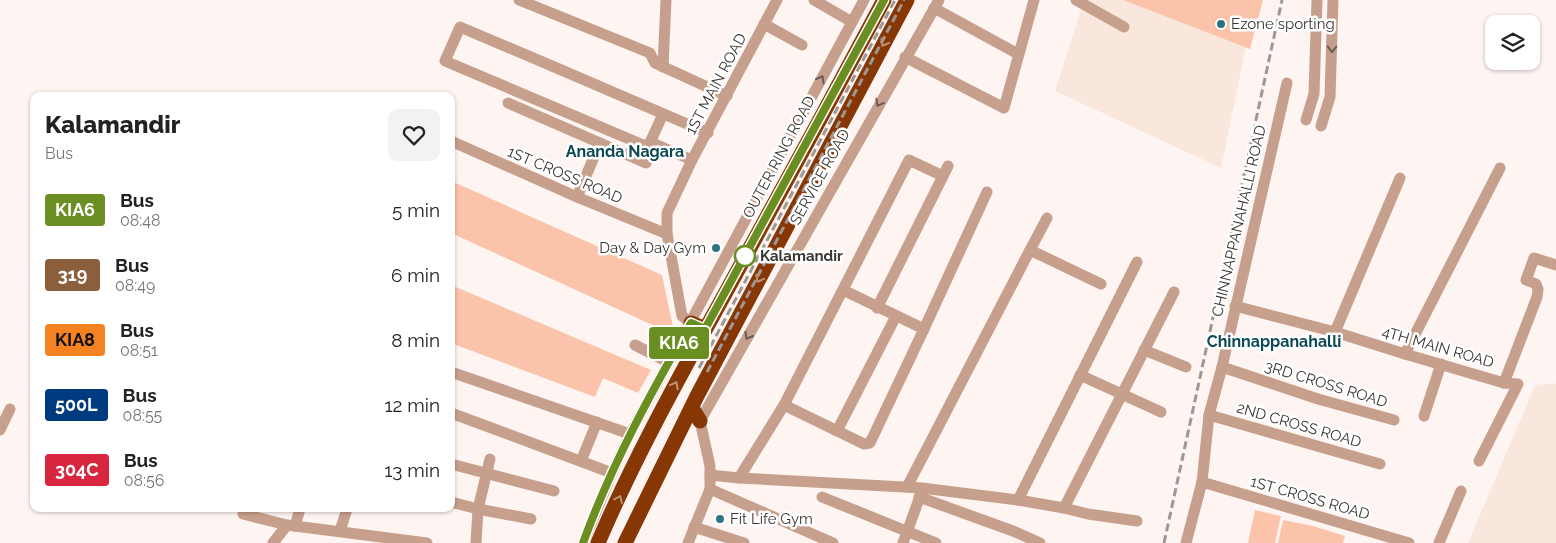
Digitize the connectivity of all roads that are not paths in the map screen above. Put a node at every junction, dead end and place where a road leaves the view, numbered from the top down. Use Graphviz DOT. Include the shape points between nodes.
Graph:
graph roads {
  1 [pos="519,0"];
  2 [pos="666,0"];
  3 [pos="777,0"];
  4 [pos="814,0"];
  5 [pos="864,0"];
  6 [pos="884,0"];
  7 [pos="907,0"];
  8 [pos="1034,0"];
  9 [pos="1076,0"];
  10 [pos="1317,0"];
  11 [pos="1334,0"];
  12 [pos="936,4"];
  13 [pos="852,22"];
  14 [pos="764,24"];
  15 [pos="1124,27"];
  16 [pos="802,45"];
  17 [pos="1018,54"];
  18 [pos="905,57"];
  19 [pos="664,67"];
  20 [pos="1287,83"];
  21 [pos="727,96"];
  22 [pos="508,103"];
  23 [pos="663,114"];
  24 [pos="1306,120"];
  25 [pos="1320,126"];
  26 [pos="708,133"];
  27 [pos="650,142"];
  28 [pos="600,143"];
  29 [pos="455,144"];
  30 [pos="692,160"];
  31 [pos="646,162"];
  32 [pos="948,166"];
  33 [pos="1500,168"];
  34 [pos="943,176"];
  35 [pos="1400,178"];
  36 [pos="987,192"];
  37 [pos="577,198"];
  38 [pos="1047,218"];
  39 [pos="667,234"];
  40 [pos="1030,250"];
  41 [pos="1137,262"];
  42 [pos="1556,265"];
  43 [pos="1101,284"];
  44 [pos="843,290"];
  45 [pos="1174,292"];
  46 [pos="1235,306"];
  47 [pos="877,308"];
  48 [pos="896,316"];
  49 [pos="691,323"];
  50 [pos="705,329"];
  51 [pos="924,329"];
  52 [pos="1335,332"];
  53 [pos="635,345"];
  54 [pos="1144,350"];
  55 [pos="1405,354"];
  56 [pos="668,362"];
  57 [pos="1442,364"];
  58 [pos="1186,366"];
  59 [pos="1222,367"];
  60 [pos="455,373"];
  61 [pos="1080,374"];
  62 [pos="1504,382"];
  63 [pos="1122,393"];
  64 [pos="784,405"];
  65 [pos="10,409"];
  66 [pos="1162,412"];
  67 [pos="696,414"];
  68 [pos="455,415"];
  69 [pos="1209,415"];
  70 [pos="1424,416"];
  71 [pos="1394,420"];
  72 [pos="597,422"];
  73 [pos="0,430"];
  74 [pos="837,431"];
  75 [pos="630,434"];
  76 [pos="490,459"];
  77 [pos="1479,461"];
  78 [pos="581,462"];
  79 [pos="1380,464"];
  80 [pos="455,465"];
  81 [pos="612,473"];
  82 [pos="486,474"];
  83 [pos="710,475"];
  84 [pos="740,478"];
  85 [pos="1202,482"];
  86 [pos="907,487"];
  87 [pos="710,489"];
  88 [pos="1461,490"];
  89 [pos="554,491"];
  90 [pos="921,493"];
  91 [pos="822,497"];
  92 [pos="1018,500"];
  93 [pos="455,503"];
  94 [pos="1064,508"];
  95 [pos="478,509"];
  96 [pos="244,512"];
  97 [pos="298,512"];
  98 [pos="345,512"];
  99 [pos="531,519"];
  100 [pos="1137,521"];
  101 [pos="291,525"];
  102 [pos="694,527"];
  103 [pos="338,531"];
  104 [pos="907,531"];
  105 [pos="273,543"];
  106 [pos="329,543"];
  107 [pos="426,543"];
  108 [pos="476,543"];
  109 [pos="583,543"];
  110 [pos="598,543"];
  111 [pos="625,543"];
  112 [pos="688,543"];
  113 [pos="744,543"];
  114 [pos="833,543"];
  115 [pos="902,543"];
  116 [pos="936,543"];
  117 [pos="1040,543"];
  118 [pos="1186,543"];
  119 [pos="1409,543"];
  120 [pos="1438,543"];
  1 -- 19 [label="street" via="650,53 655,63"];
  2 -- 19 [label="street"];
  3 -- 14 [label="street, 1ST MAIN ROAD"];
  4 -- 13 [label="street"];
  5 -- 13 [label="street"];
  6 -- 50 [label="highway, OUTER RING ROAD"];
  7 -- 67 [label="highway, one-way"];
  8 -- 17 [label="street"];
  9 -- 15 [label="street"];
  10 -- 24 [label="street" via="1314,94"];
  11 -- 25 [label="street, one-way" via="1330,96"];
  12 -- 17 [label="street"];
  12 -- 18 [label="street, SERVICE ROAD"];
  49 -- 13 [label="street, one-way"];
  14 -- 16 [label="street"];
  14 -- 21 [label="street, 1ST MAIN ROAD"];
  17 -- 18 [label="street" via="1004,108"];
  18 -- 67 [label="street, SERVICE ROAD, one-way"];
  19 -- 21 [label="street"];
  20 -- 46 [label="street, CHINNAPPANAHALLI ROAD"];
  21 -- 26 [label="street, 1ST MAIN ROAD"];
  22 -- 28 [label="street"];
  23 -- 26 [label="street"];
  23 -- 27 [label="street"];
  23 -- 27 [label="street" via="460,27 445,61 648,147"];
  26 -- 30 [label="street, 1ST MAIN ROAD"];
  27 -- 30 [label="street"];
  28 -- 31 [label="street"];
  28 -- 37 [label="street"];
  29 -- 37 [label="street, 1ST CROSS ROAD"];
  30 -- 39 [label="street, 1ST MAIN ROAD" via="668,213"];
  32 -- 34 [label="street"];
  33 -- 55 [label="street"];
  34 -- 44 [label="street" via="909,160"];
  34 -- 47 [label="street"];
  35 -- 52 [label="street"];
  36 -- 51 [label="street"];
  37 -- 39 [label="street, 1ST CROSS ROAD"];
  38 -- 40 [label="street"];
  39 -- 49 [label="street, 1ST MAIN ROAD" via="682,316"];
  40 -- 43 [label="street"];
  40 -- 86 [label="street"];
  41 -- 61 [label="street"];
  42 -- 62 [label="street, 4TH MAIN ROAD" via="1534,258 1526,280 1536,284 1537,296"];
  44 -- 47 [label="street"];
  44 -- 64 [label="street"];
  45 -- 54 [label="street"];
  46 -- 52 [label="street, 4TH MAIN ROAD"];
  46 -- 59 [label="street, CHINNAPPANAHALLI ROAD"];
  47 -- 48 [label="street"];
  48 -- 51 [label="street"];
  48 -- 74 [label="street"];
  49 -- 50 [label="highway"];
  49 -- 56 [label="street"];
  110 -- 50 [label="highway, OUTER RING ROAD, one-way" via="652,428"];
  51 -- 74 [label="street" via="870,443 864,444"];
  52 -- 55 [label="street, 4TH MAIN ROAD"];
  53 -- 56 [label="street"];
  54 -- 58 [label="street"];
  54 -- 63 [label="street"];
  55 -- 57 [label="street, 4TH MAIN ROAD"];
  56 -- 75 [label="street"];
  57 -- 62 [label="street, 4TH MAIN ROAD"];
  57 -- 70 [label="street"];
  59 -- 69 [label="street, CHINNAPPANAHALLI ROAD"];
  59 -- 71 [label="street, 3RD CROSS ROAD"];
  60 -- 72 [label="street"];
  61 -- 63 [label="street"];
  61 -- 92 [label="street"];
  62 -- 77 [label="street" via="1518,384"];
  63 -- 66 [label="street"];
  63 -- 94 [label="street"];
  64 -- 74 [label="street"];
  64 -- 84 [label="street"];
  65 -- 73 [label="street"];
  67 -- 83 [label="street"];
  67 -- 111 [label="highway"];
  68 -- 78 [label="street"];
  69 -- 79 [label="street, 2ND CROSS ROAD"];
  69 -- 85 [label="street, CHINNAPPANAHALLI ROAD"];
  72 -- 75 [label="street"];
  72 -- 78 [label="street"];
  75 -- 81 [label="street"];
  76 -- 82 [label="street"];
  78 -- 81 [label="street"];
  80 -- 82 [label="street"];
  81 -- 109 [label="street"];
  82 -- 89 [label="street"];
  82 -- 95 [label="street"];
  83 -- 84 [label="street"];
  83 -- 87 [label="street"];
  84 -- 86 [label="street"];
  85 -- 118 [label="street, CHINNAPPANAHALLI ROAD"];
  85 -- 119 [label="street, 1ST CROSS ROAD"];
  86 -- 90 [label="street"];
  87 -- 102 [label="street"];
  87 -- 114 [label="street"];
  88 -- 120 [label="street"];
  90 -- 92 [label="street"];
  90 -- 104 [label="street"];
  90 -- 117 [label="street"];
  91 -- 104 [label="street"];
  92 -- 94 [label="street"];
  93 -- 95 [label="street"];
  94 -- 100 [label="street"];
  95 -- 99 [label="street"];
  95 -- 108 [label="street"];
  96 -- 101 [label="street"];
  97 -- 101 [label="street"];
  98 -- 103 [label="street"];
  101 -- 103 [label="street"];
  101 -- 105 [label="street"];
  102 -- 112 [label="street"];
  102 -- 113 [label="street"];
  103 -- 106 [label="street"];
  103 -- 107 [label="street"];
  104 -- 115 [label="street"];
  104 -- 116 [label="street"];
}
